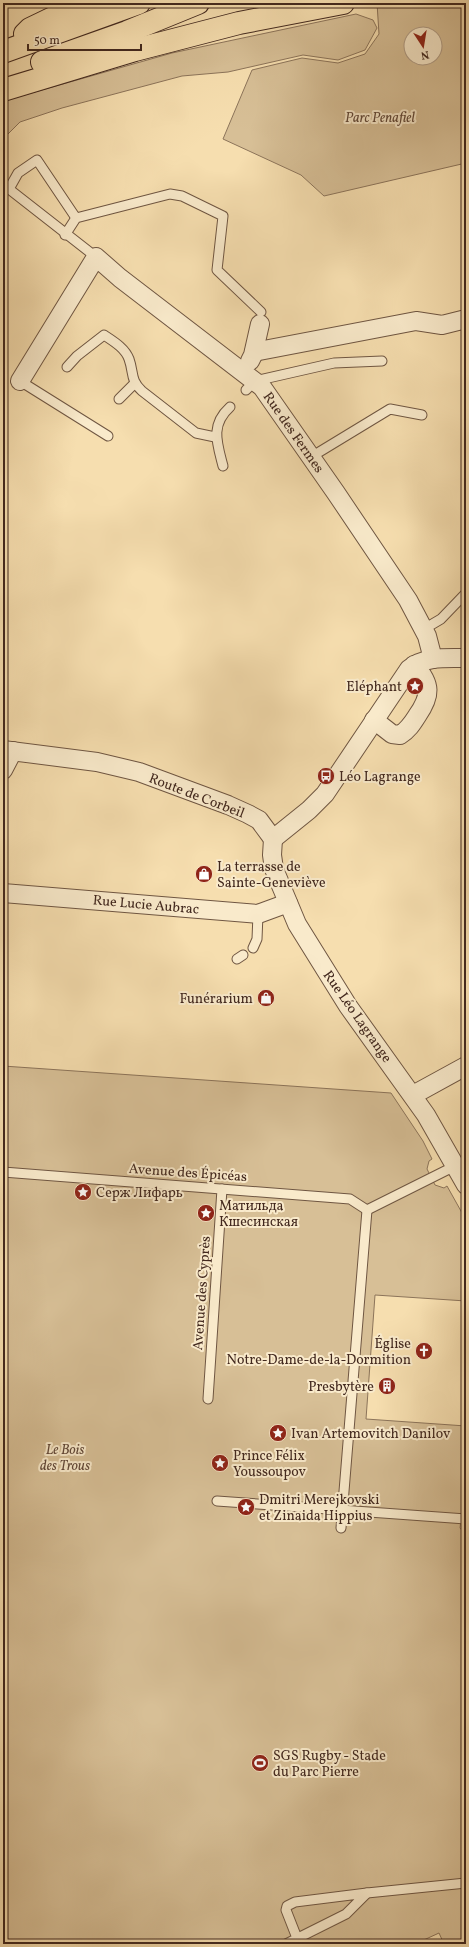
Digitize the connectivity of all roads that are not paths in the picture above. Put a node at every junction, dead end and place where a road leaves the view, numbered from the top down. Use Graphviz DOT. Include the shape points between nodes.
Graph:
graph roads {
  1 [pos="84,3"];
  2 [pos="139,3"];
  3 [pos="198,3"];
  4 [pos="343,3"];
  5 [pos="8,51"];
  6 [pos="3,75"];
  7 [pos="3,90"];
  8 [pos="76,218"];
  9 [pos="65,234"];
  10 [pos="96,257"];
  11 [pos="261,318"];
  12 [pos="466,319"];
  13 [pos="254,352"];
  14 [pos="382,361"];
  15 [pos="67,367"];
  16 [pos="20,381"];
  17 [pos="248,381"];
  18 [pos="134,384"];
  19 [pos="119,399"];
  20 [pos="230,407"];
  21 [pos="422,415"];
  22 [pos="108,436"];
  23 [pos="215,437"];
  24 [pos="312,457"];
  25 [pos="223,466"];
  26 [pos="466,593"];
  27 [pos="424,629"];
  28 [pos="433,658"];
  29 [pos="466,658"];
  30 [pos="414,665"];
  31 [pos="374,720"];
  32 [pos="8,751"];
  33 [pos="3,770"];
  34 [pos="273,838"];
  35 [pos="3,893"];
  36 [pos="288,904"];
  37 [pos="251,913"];
  38 [pos="253,948"];
  39 [pos="466,1066"];
  40 [pos="413,1095"];
  41 [pos="455,1166"];
  42 [pos="3,1172"];
  43 [pos="466,1185"];
  44 [pos="222,1189"];
  45 [pos="367,1210"];
  46 [pos="208,1399"];
  47 [pos="217,1501"];
  48 [pos="342,1510"];
  49 [pos="466,1519"];
  50 [pos="341,1528"];
  51 [pos="466,1883"];
  52 [pos="367,1894"];
  53 [pos="297,1938"];
  54 [pos="286,1944"];
  1 -- 5 [label="highway" via="30,29"];
  2 -- 5 [label="highway"];
  3 -- 6 [label="highway" via="68,54"];
  4 -- 7 [label="highway" via="239,23 142,48"];
  8 -- 9 [label="lane"];
  8 -- 9 [label="lane" via="37,160 18,173 9,189"];
  8 -- 11 [label="lane" via="170,194 182,196 223,216 217,270"];
  9 -- 10 [label="lane"];
  10 -- 16 [label="street"];
  10 -- 17 [label="street, Rue des Fermes"];
  11 -- 13 [label="street"];
  12 -- 13 [label="street" via="442,325 416,321"];
  13 -- 17 [label="street"];
  14 -- 17 [label="lane" via="334,363"];
  15 -- 18 [label="lane" via="104,335 117,343 129,358"];
  16 -- 22 [label="lane"];
  17 -- 24 [label="street, Rue des Fermes" via="262,387"];
  18 -- 19 [label="lane"];
  18 -- 23 [label="lane" via="196,433"];
  20 -- 23 [label="lane" via="222,414"];
  21 -- 24 [label="lane" via="390,408"];
  23 -- 25 [label="lane"];
  24 -- 27 [label="street, Rue des Fermes" via="408,600"];
  26 -- 27 [label="lane" via="441,619"];
  27 -- 28 [label="street, Rue des Fermes"];
  28 -- 29 [label="street"];
  28 -- 30 [label="street"];
  30 -- 31 [label="street"];
  30 -- 31 [label="street" via="425,680 427,700 412,725 400,735 392,734"];
  31 -- 34 [label="street" via="325,794"];
  32 -- 33 [label="street"];
  32 -- 34 [label="street, Route de Corbeil" via="97,762 139,772 248,814 259,820"];
  34 -- 36 [label="street, Rue Léo Lagrange" via="274,868"];
  35 -- 37 [label="street, Rue Lucie Aubrac"];
  36 -- 37 [label="street, Rue Lucie Aubrac"];
  36 -- 40 [label="street, Rue Léo Lagrange" via="297,924 348,1006"];
  37 -- 38 [label="lane" via="257,939"];
  39 -- 40 [label="street"];
  40 -- 41 [label="street, Rue Léo Lagrange"];
  41 -- 43 [label="street, Rue Léo Lagrange"];
  41 -- 45 [label="lane"];
  42 -- 44 [label="lane, Avenue des Épicéas"];
  44 -- 45 [label="lane, Avenue des Épicéas" via="350,1199"];
  44 -- 46 [label="lane, Avenue des Cyprès"];
  45 -- 48 [label="lane"];
  47 -- 48 [label="lane"];
  48 -- 49 [label="lane"];
  48 -- 50 [label="lane"];
  51 -- 52 [label="lane"];
  52 -- 53 [label="lane" via="346,1914"];
  52 -- 53 [label="lane" via="295,1902 287,1906 286,1910"];
  53 -- 54 [label="lane"];
}
